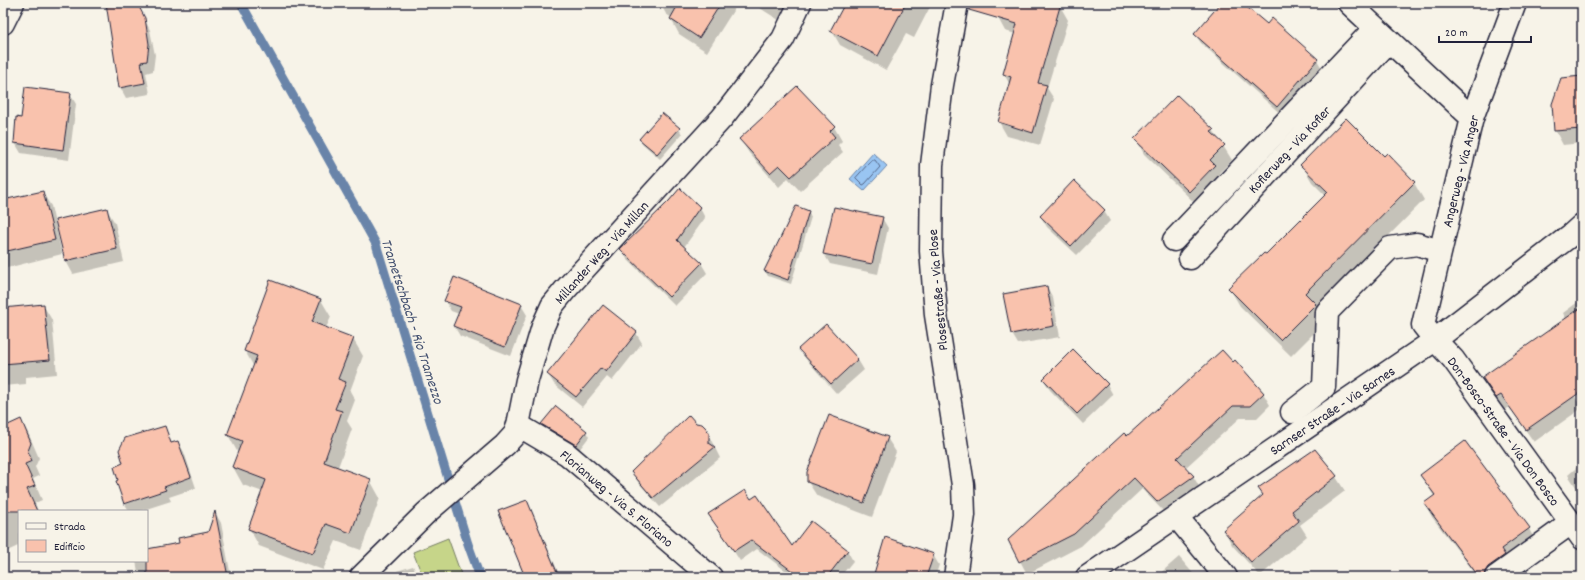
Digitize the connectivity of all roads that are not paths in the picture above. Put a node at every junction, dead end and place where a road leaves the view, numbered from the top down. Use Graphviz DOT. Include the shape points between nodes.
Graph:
graph roads {
  1 [pos="13,3"];
  2 [pos="800,3"];
  3 [pos="957,3"];
  4 [pos="1349,3"];
  5 [pos="1515,3"];
  6 [pos="3,23"];
  7 [pos="1382,34"];
  8 [pos="1472,118"];
  9 [pos="1578,235"];
  10 [pos="1174,240"];
  11 [pos="1440,251"];
  12 [pos="1190,258"];
  13 [pos="1435,340"];
  14 [pos="1292,412"];
  15 [pos="518,425"];
  16 [pos="1176,517"];
  17 [pos="1576,531"];
  18 [pos="361,577"];
  19 [pos="711,577"];
  20 [pos="955,577"];
  21 [pos="1088,577"];
  22 [pos="1226,577"];
  23 [pos="1496,577"];
  1 -- 6 [label="street"];
  2 -- 15 [label="street, Millander Weg - Via Millan" via="783,39 722,118 552,306 543,326 527,380"];
  3 -- 20 [label="street, Plosestraße - Via Plose" via="942,85 932,165 930,251 936,315 963,485 964,515"];
  4 -- 7 [label="street"];
  5 -- 8 [label="street, Angerweg - Via Anger"];
  7 -- 8 [label="street"];
  7 -- 10 [label="street"];
  7 -- 12 [label="street, Koflerweg - Via Kofler"];
  8 -- 11 [label="street, Angerweg - Via Anger"];
  9 -- 13 [label="street, Sarnser Straße - Via Sarnes"];
  11 -- 13 [label="street, Angerweg - Via Anger" via="1423,325"];
  11 -- 14 [label="street" via="1418,244 1390,248 1327,312 1324,387"];
  13 -- 16 [label="street, Sarnser Straße - Via Sarnes"];
  13 -- 17 [label="street, Don-Bosco-Straße - Via Don Bosco" via="1453,359"];
  15 -- 18 [label="street, Millander Weg - Via Millan" via="515,434 505,445 432,508"];
  15 -- 19 [label="street, Florianweg - Via S. Floriano" via="567,454"];
  16 -- 21 [label="street, Sarnser Straße - Via Sarnes"];
  16 -- 22 [label="street"];
  17 -- 23 [label="street, Don-Bosco-Straße - Via Don Bosco"];
}
